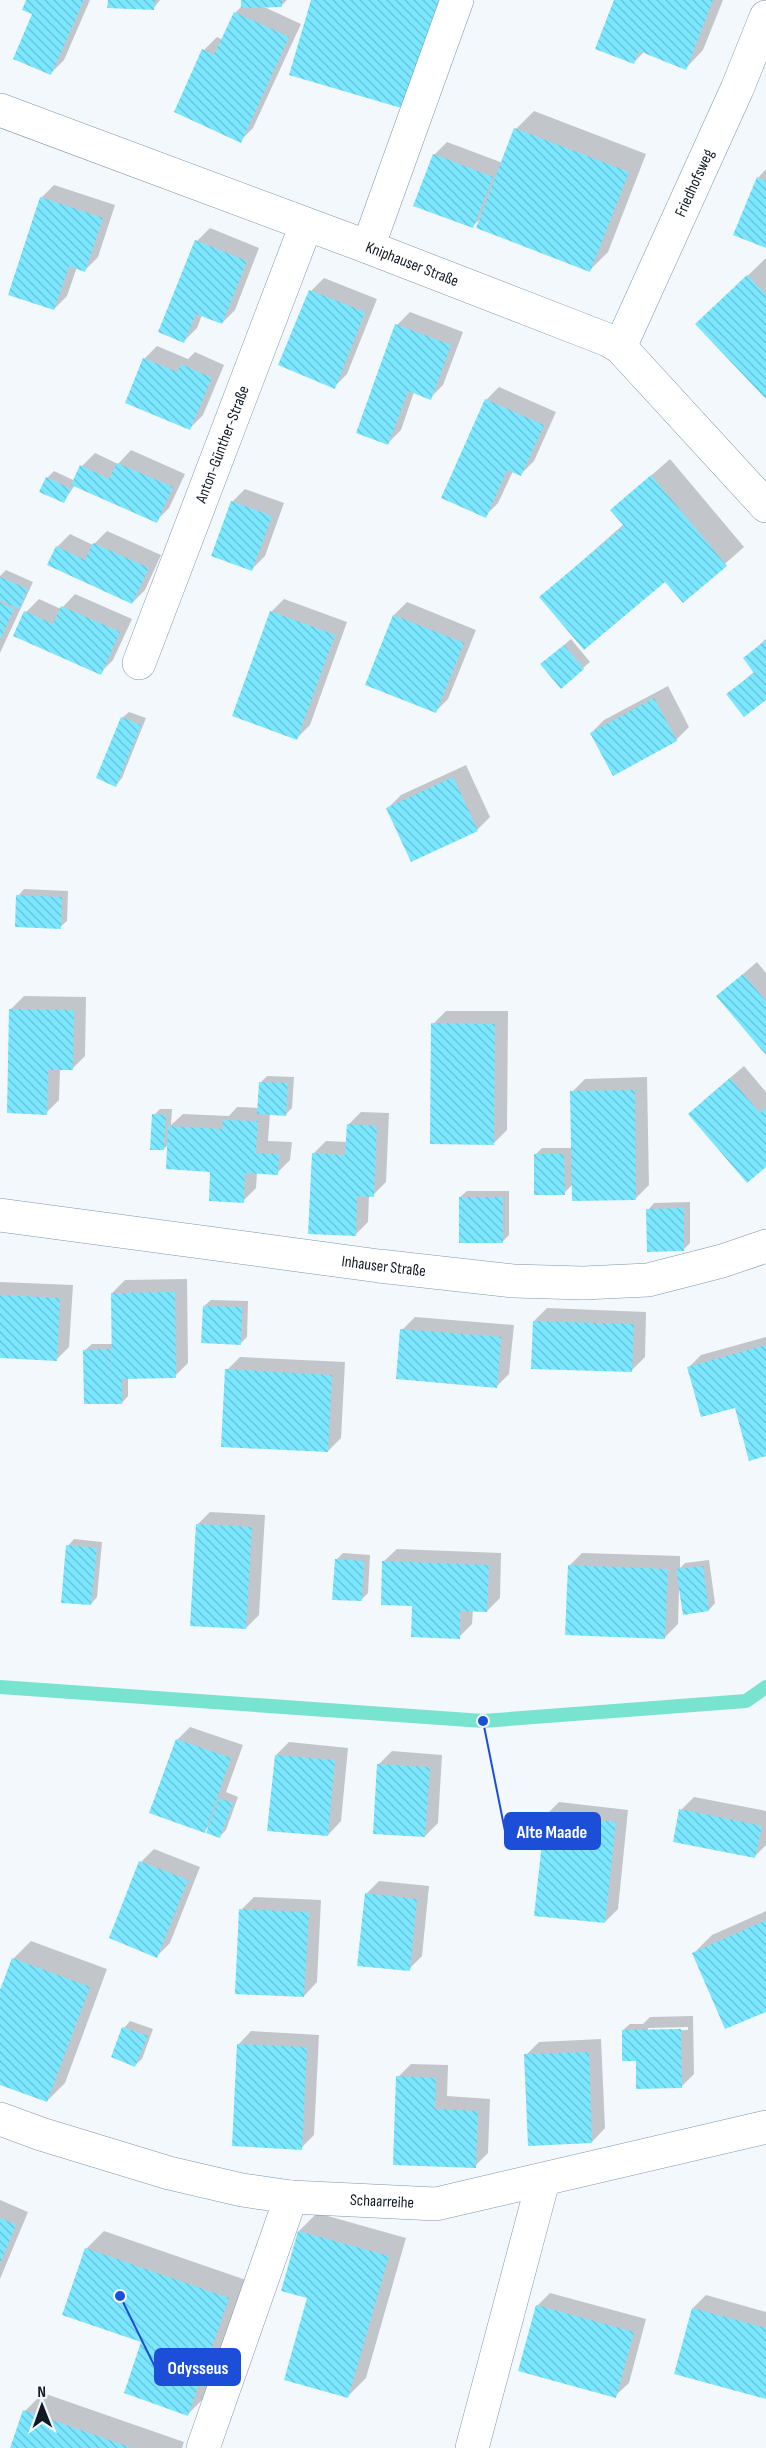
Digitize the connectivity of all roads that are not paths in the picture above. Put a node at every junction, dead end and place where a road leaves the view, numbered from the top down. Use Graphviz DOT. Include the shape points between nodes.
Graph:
graph roads {
  1 [pos="457,0"];
  2 [pos="766,17"];
  3 [pos="0,110"];
  4 [pos="306,225"];
  5 [pos="368,247"];
  6 [pos="620,347"];
  7 [pos="766,506"];
  8 [pos="140,663"];
  9 [pos="0,1215"];
  10 [pos="766,1246"];
  11 [pos="0,2119"];
  12 [pos="766,2127"];
  13 [pos="543,2181"];
  14 [pos="291,2197"];
  15 [pos="203,2448"];
  16 [pos="472,2448"];
  1 -- 5 [label="street"];
  2 -- 6 [label="street, Friedhofsweg"];
  3 -- 4 [label="street, Kniphauser Straße"];
  4 -- 5 [label="street, Kniphauser Straße"];
  4 -- 8 [label="street, Anton-Günther-Straße"];
  5 -- 6 [label="street, Kniphauser Straße"];
  6 -- 7 [label="street, Kniphauser Straße"];
  9 -- 10 [label="street, Inhauser Straße" via="513,1281 648,1280"];
  11 -- 14 [label="street, Schaarreihe" via="169,2173"];
  12 -- 13 [label="street, Schaarreihe"];
  13 -- 14 [label="street, Schaarreihe" via="436,2204"];
  13 -- 16 [label="street"];
  14 -- 15 [label="street"];
}
